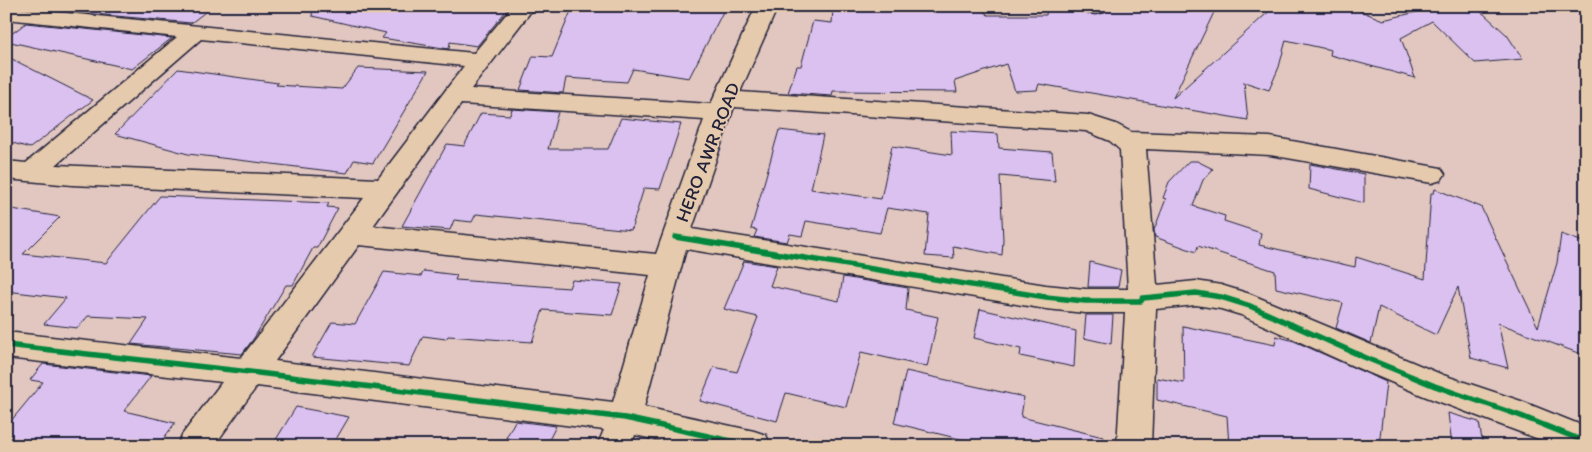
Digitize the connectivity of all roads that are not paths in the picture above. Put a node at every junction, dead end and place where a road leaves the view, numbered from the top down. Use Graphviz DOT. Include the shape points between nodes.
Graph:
graph roads {
  1 [pos="524,6"];
  2 [pos="767,6"];
  3 [pos="6,13"];
  4 [pos="196,32"];
  5 [pos="480,61"];
  6 [pos="454,96"];
  7 [pos="722,106"];
  8 [pos="1127,140"];
  9 [pos="19,171"];
  10 [pos="1432,174"];
  11 [pos="385,189"];
  12 [pos="352,234"];
  13 [pos="675,238"];
  14 [pos="667,266"];
  15 [pos="1142,300"];
  16 [pos="6,345"];
  17 [pos="250,372"];
  18 [pos="620,432"];
  19 [pos="1586,442"];
  20 [pos="194,446"];
  21 [pos="754,446"];
  22 [pos="1134,446"];
  1 -- 5 [label="street"];
  2 -- 7 [label="street, HERO AWR ROAD"];
  3 -- 4 [label="street"];
  4 -- 5 [label="street"];
  4 -- 9 [label="street"];
  5 -- 6 [label="street"];
  6 -- 7 [label="street"];
  6 -- 11 [label="street"];
  7 -- 8 [label="street" via="1088,123"];
  7 -- 13 [label="street, HERO AWR ROAD"];
  8 -- 10 [label="street" via="1270,146"];
  8 -- 15 [label="street" via="1133,149"];
  9 -- 11 [label="street"];
  11 -- 12 [label="street"];
  12 -- 14 [label="street"];
  12 -- 17 [label="street"];
  13 -- 14 [label="street, HERO AWR ROAD"];
  13 -- 15 [label="street" via="1046,297 1085,301"];
  14 -- 18 [label="street, HERO AWR ROAD"];
  15 -- 19 [label="street" via="1196,293 1250,306 1364,357"];
  15 -- 22 [label="street"];
  16 -- 17 [label="street"];
  17 -- 18 [label="street"];
  17 -- 20 [label="street"];
  18 -- 21 [label="street"];
}
